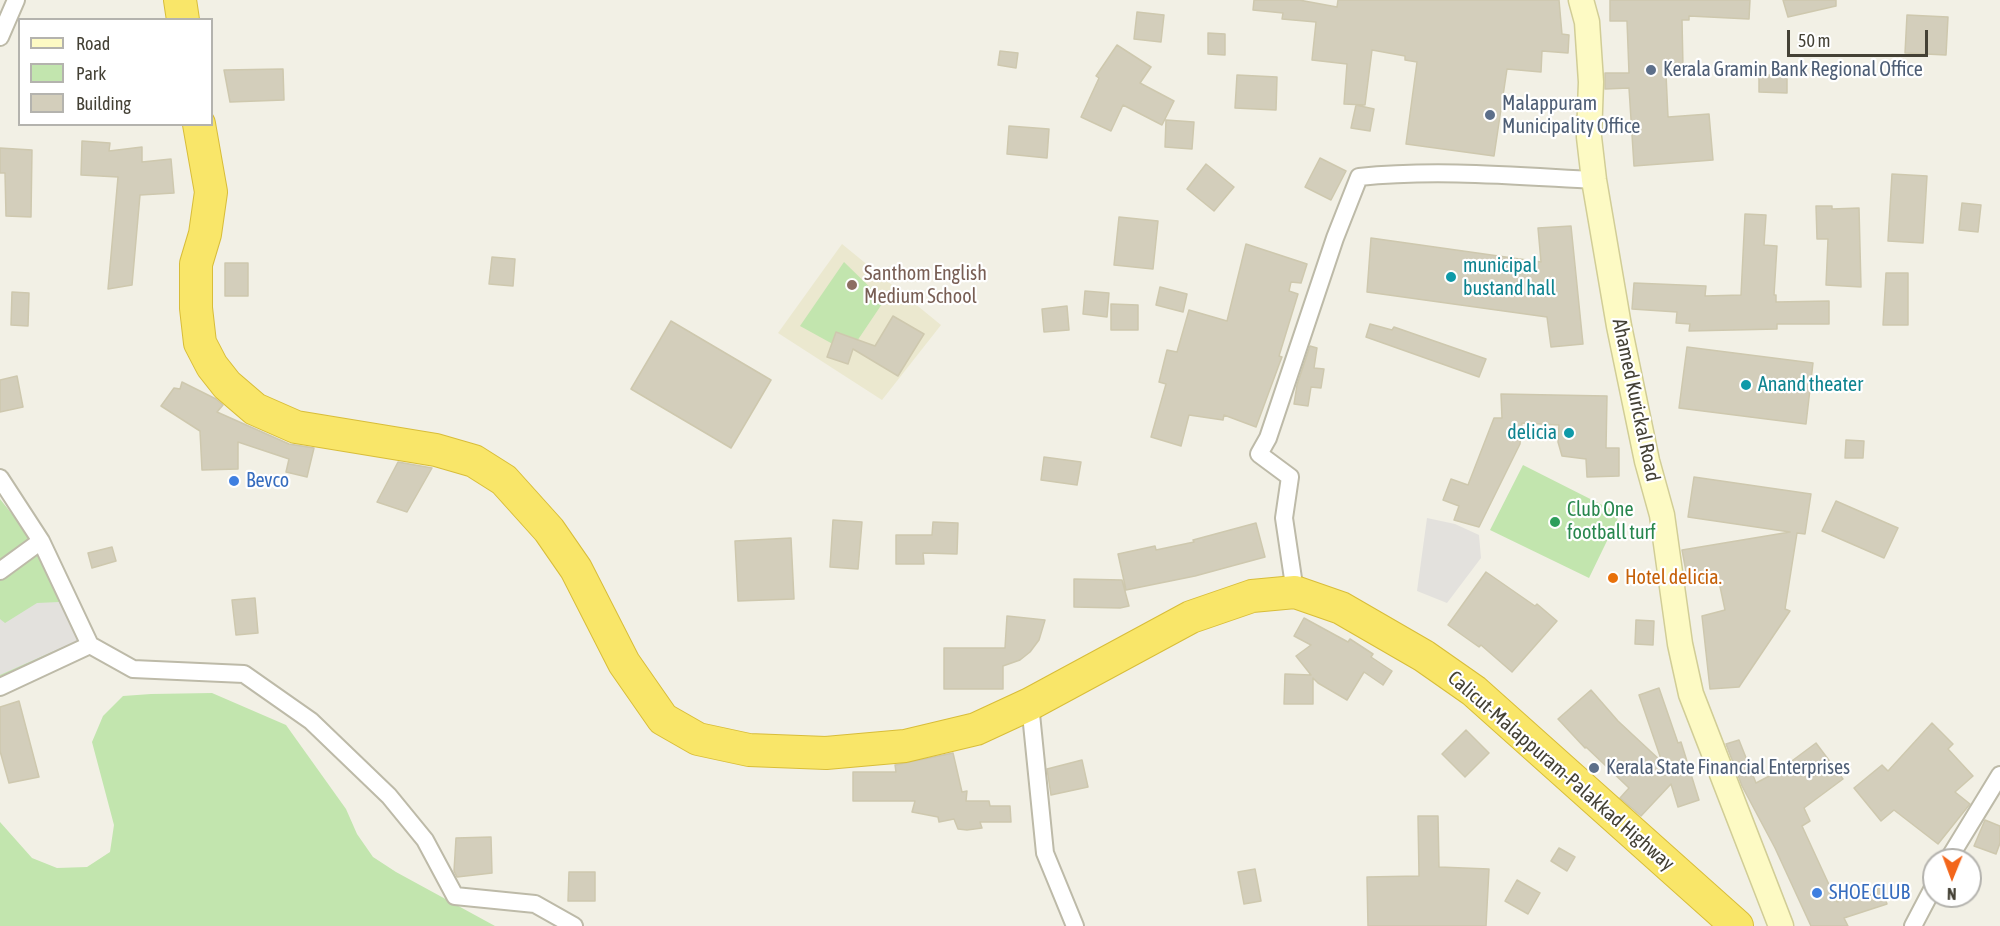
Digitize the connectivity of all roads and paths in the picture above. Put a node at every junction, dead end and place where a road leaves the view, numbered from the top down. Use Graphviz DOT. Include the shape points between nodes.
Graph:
graph roads {
  1 [pos="16,0"];
  2 [pos="180,0"];
  3 [pos="1581,0"];
  4 [pos="183,18"];
  5 [pos="0,37"];
  6 [pos="199,126"];
  7 [pos="1594,180"];
  8 [pos="0,478"];
  9 [pos="41,541"];
  10 [pos="0,571"];
  11 [pos="1295,592"];
  12 [pos="90,645"];
  13 [pos="0,687"];
  14 [pos="1030,704"];
  15 [pos="2000,775"];
  16 [pos="1955,848"];
  17 [pos="1922,908"];
  18 [pos="574,926"];
  19 [pos="1075,926"];
  20 [pos="1737,926"];
  21 [pos="1781,926"];
  22 [pos="1912,926"];
  1 -- 5 [label="street"];
  2 -- 4 [label="highway"];
  3 -- 7 [label="main road, Ahamed Kurickal Road" via="1587,22 1589,137"];
  6 -- 14 [label="highway, Calicut-Malappuram-Palakkad Highway" via="211,192 196,264 196,308 200,343 212,366 255,409 296,427 436,450 474,461 504,480 549,530 576,569 624,663 663,719 698,739 749,750 826,753 905,746 966,732"];
  7 -- 11 [label="street" via="1477,174 1359,177 1268,438 1259,454 1290,477 1284,518"];
  7 -- 21 [label="main road, Ahamed Kurickal Road" via="1619,326 1662,515 1690,694"];
  8 -- 9 [label="street"];
  9 -- 10 [label="street"];
  9 -- 12 [label="street"];
  11 -- 14 [label="highway, Calicut-Malappuram-Palakkad Highway" via="1252,596 1191,617"];
  11 -- 20 [label="highway, Calicut-Malappuram-Palakkad Highway" via="1341,608 1424,656 1474,691"];
  12 -- 13 [label="street"];
  12 -- 18 [label="street" via="133,669 244,674 311,721 389,796 425,840 455,896 535,904"];
  14 -- 19 [label="street" via="1046,854"];
  15 -- 16 [label="street"];
  17 -- 22 [label="street"];
}
